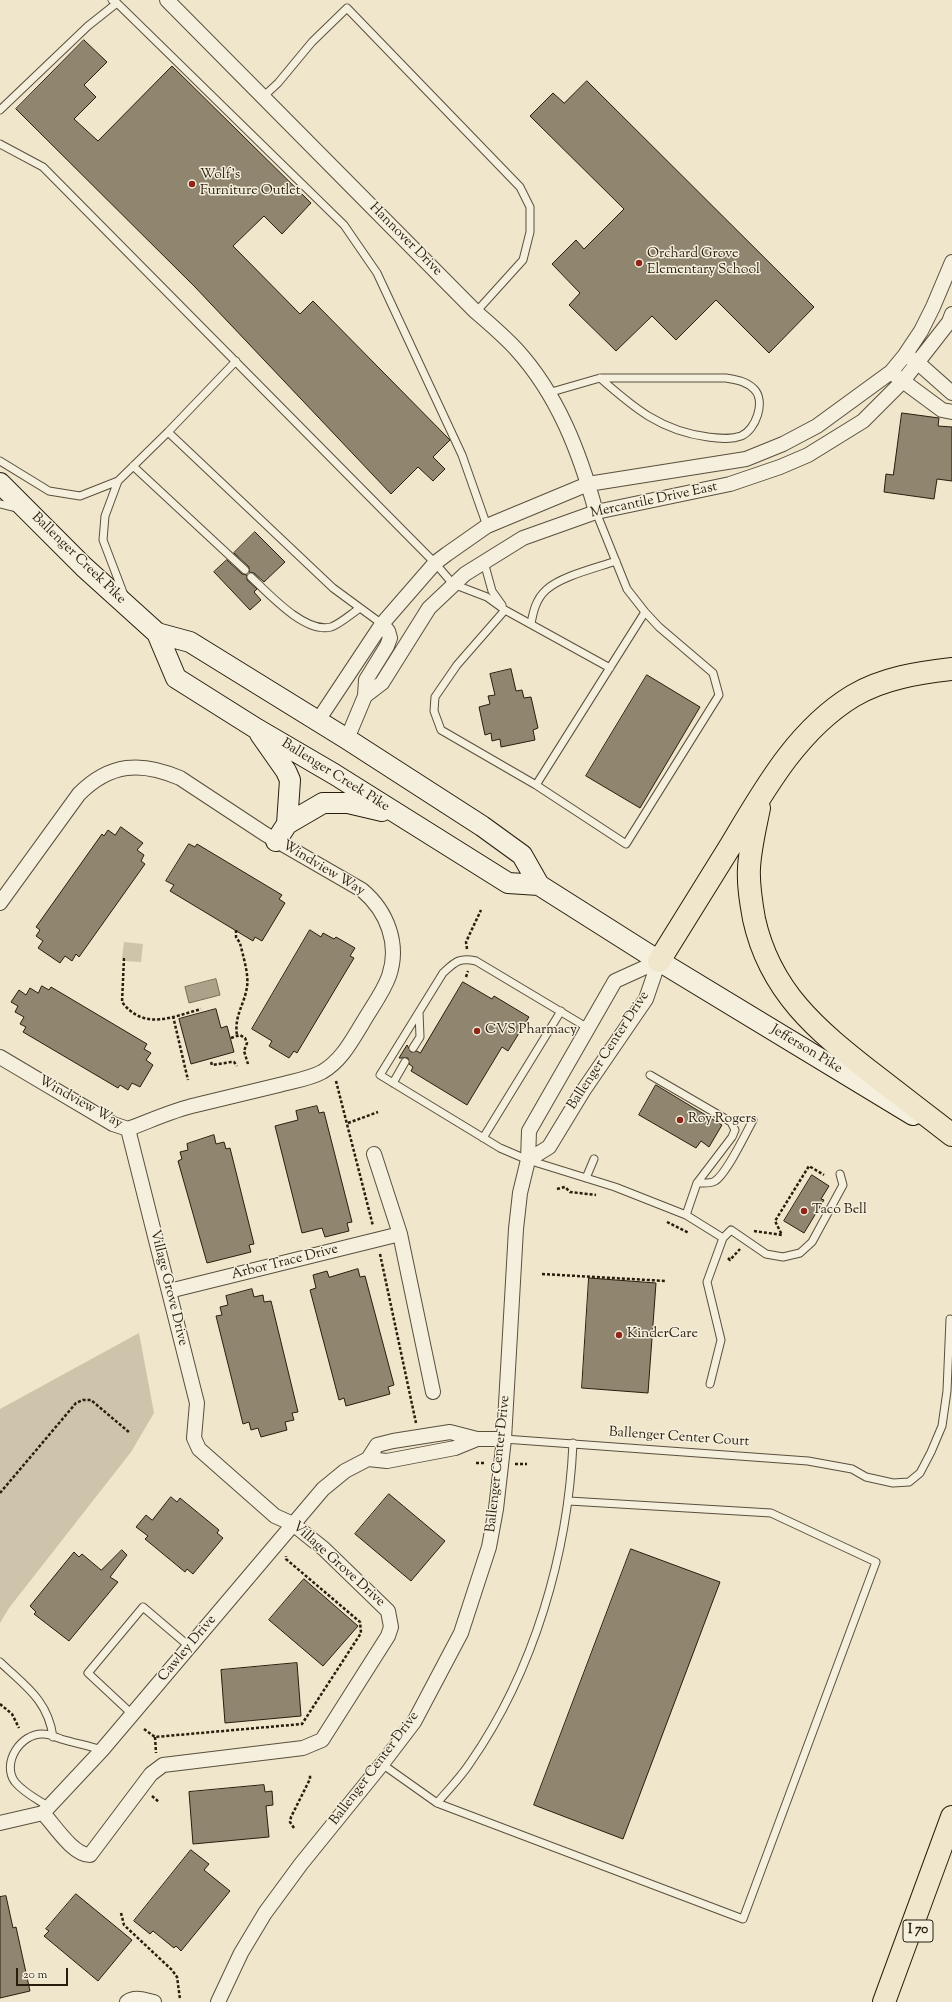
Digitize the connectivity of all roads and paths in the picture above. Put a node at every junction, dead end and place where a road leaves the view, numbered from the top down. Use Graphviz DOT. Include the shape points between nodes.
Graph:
graph roads {
  1 [pos="166,0"];
  2 [pos="114,2"];
  3 [pos="264,96"];
  4 [pos="0,110"];
  5 [pos="0,144"];
  6 [pos="952,262"];
  7 [pos="476,312"];
  8 [pos="952,314"];
  9 [pos="905,355"];
  10 [pos="236,361"];
  11 [pos="918,362"];
  12 [pos="891,372"];
  13 [pos="600,378"];
  14 [pos="903,381"];
  15 [pos="548,392"];
  16 [pos="952,393"];
  17 [pos="952,412"];
  18 [pos="168,432"];
  19 [pos="0,461"];
  20 [pos="133,466"];
  21 [pos="118,481"];
  22 [pos="0,483"];
  23 [pos="588,484"];
  24 [pos="0,504"];
  25 [pos="26,510"];
  26 [pos="596,512"];
  27 [pos="487,526"];
  28 [pos="484,562"];
  29 [pos="616,562"];
  30 [pos="435,563"];
  31 [pos="245,570"];
  32 [pos="251,577"];
  33 [pos="453,584"];
  34 [pos="129,608"];
  35 [pos="360,608"];
  36 [pos="505,610"];
  37 [pos="645,612"];
  38 [pos="382,624"];
  39 [pos="531,624"];
  40 [pos="157,633"];
  41 [pos="610,668"];
  42 [pos="952,669"];
  43 [pos="365,696"];
  44 [pos="317,722"];
  45 [pos="257,729"];
  46 [pos="347,739"];
  47 [pos="536,785"];
  48 [pos="763,792"];
  49 [pos="397,815"];
  50 [pos="286,824"];
  51 [pos="276,841"];
  52 [pos="539,885"];
  53 [pos="0,903"];
  54 [pos="481,910"];
  55 [pos="236,930"];
  56 [pos="124,958"];
  57 [pos="468,959"];
  58 [pos="659,961"];
  59 [pos="466,977"];
  60 [pos="201,1009"];
  61 [pos="561,1011"];
  62 [pos="419,1012"];
  63 [pos="173,1016"];
  64 [pos="588,1028"];
  65 [pos="237,1036"];
  66 [pos="231,1038"];
  67 [pos="413,1048"];
  68 [pos="0,1057"];
  69 [pos="211,1062"];
  70 [pos="405,1062"];
  71 [pos="248,1064"];
  72 [pos="237,1066"];
  73 [pos="650,1075"];
  74 [pos="188,1080"];
  75 [pos="393,1083"];
  76 [pos="378,1112"];
  77 [pos="753,1120"];
  78 [pos="348,1122"];
  79 [pos="128,1129"];
  80 [pos="952,1135"];
  81 [pos="483,1138"];
  82 [pos="952,1139"];
  83 [pos="374,1154"];
  84 [pos="594,1159"];
  85 [pos="528,1160"];
  86 [pos="840,1174"];
  87 [pos="586,1178"];
  88 [pos="697,1183"];
  89 [pos="686,1215"];
  90 [pos="400,1234"];
  91 [pos="723,1238"];
  92 [pos="542,1274"];
  93 [pos="666,1281"];
  94 [pos="169,1291"];
  95 [pos="950,1320"];
  96 [pos="710,1384"];
  97 [pos="433,1392"];
  98 [pos="130,1433"];
  99 [pos="477,1439"];
  100 [pos="504,1439"];
  101 [pos="573,1443"];
  102 [pos="368,1459"];
  103 [pos="0,1493"];
  104 [pos="569,1501"];
  105 [pos="293,1524"];
  106 [pos="286,1559"];
  107 [pos="190,1647"];
  108 [pos="0,1662"];
  109 [pos="0,1704"];
  110 [pos="133,1715"];
  111 [pos="19,1728"];
  112 [pos="144,1729"];
  113 [pos="53,1736"];
  114 [pos="102,1750"];
  115 [pos="382,1764"];
  116 [pos="310,1775"];
  117 [pos="437,1802"];
  118 [pos="46,1810"];
  119 [pos="952,1817"];
  120 [pos="0,1823"];
  121 [pos="294,1828"];
  122 [pos="952,1859"];
  123 [pos="121,1913"];
  124 [pos="180,1999"];
  125 [pos="126,2002"];
  126 [pos="154,2002"];
  127 [pos="218,2002"];
  128 [pos="884,2002"];
  1 -- 3 [label="street, Hannover Drive"];
  2 -- 4 [label="lane"];
  2 -- 27 [label="lane" via="344,225 377,273 462,455"];
  3 -- 7 [label="street, Hannover Drive"];
  3 -- 7 [label="lane" via="312,42 347,8 520,187 530,207 530,232 523,260"];
  5 -- 10 [label="lane" via="43,167"];
  6 -- 9 [label="street, Mercantile Drive East" via="921,331"];
  7 -- 15 [label="street, Hannover Drive" via="516,349"];
  8 -- 11 [label="street, Mercantile Drive East" via="949,322"];
  9 -- 11 [label="street"];
  9 -- 12 [label="street, Mercantile Drive East"];
  10 -- 18 [label="lane"];
  10 -- 30 [label="lane"];
  11 -- 14 [label="street, Mercantile Drive East"];
  11 -- 16 [label="street"];
  12 -- 14 [label="street"];
  12 -- 23 [label="street, Mercantile Drive East" via="817,426 746,459"];
  13 -- 13 [label="lane" via="726,378 744,382 755,390 759,402 758,415 753,426 742,436 699,436 658,423 626,401"];
  13 -- 15 [label="lane"];
  14 -- 17 [label="street" via="942,410"];
  14 -- 26 [label="street, Mercantile Drive East" via="863,421 808,455 780,467 730,484"];
  15 -- 23 [label="street, Hannover Drive" via="572,438"];
  18 -- 20 [label="lane"];
  18 -- 35 [label="lane" via="333,588"];
  19 -- 21 [label="lane" via="50,491 80,496"];
  20 -- 21 [label="lane"];
  20 -- 31 [label="lane"];
  21 -- 34 [label="lane" via="105,516 102,540"];
  22 -- 25 [label="main road, Ballenger Creek Pike"];
  23 -- 26 [label="street, Hannover Drive"];
  23 -- 27 [label="street, Mercantile Drive East"];
  24 -- 25 [label="lane"];
  25 -- 34 [label="main road, Ballenger Creek Pike" via="84,568"];
  26 -- 28 [label="street, Mercantile Drive East" via="523,538"];
  26 -- 29 [label="lane"];
  27 -- 30 [label="street, Mercantile Drive East"];
  28 -- 33 [label="street, Mercantile Drive East"];
  28 -- 36 [label="lane" via="492,591"];
  29 -- 37 [label="lane" via="627,589"];
  29 -- 39 [label="lane" via="557,582 546,590 537,601"];
  30 -- 33 [label="lane"];
  30 -- 38 [label="street, Mercantile Drive East"];
  32 -- 35 [label="lane" via="271,597 312,626 330,627"];
  33 -- 36 [label="lane" via="487,597"];
  33 -- 43 [label="street, Mercantile Drive East" via="429,608 382,683"];
  34 -- 40 [label="main road, Ballenger Creek Pike"];
  35 -- 38 [label="lane"];
  36 -- 39 [label="lane"];
  36 -- 47 [label="lane" via="456,665 435,697 434,711 441,730"];
  37 -- 41 [label="lane"];
  37 -- 47 [label="lane" via="713,673 719,694 626,844"];
  38 -- 43 [label="street, Mercantile Drive East" via="390,638 366,680"];
  38 -- 44 [label="street, Mercantile Drive East"];
  39 -- 41 [label="lane"];
  40 -- 44 [label="main road, Ballenger Creek Pike" via="190,642"];
  40 -- 45 [label="main road, Ballenger Creek Pike" via="176,678"];
  41 -- 47 [label="lane"];
  42 -- 48 [label="highway" via="919,673 884,682 854,696 826,716 796,746"];
  43 -- 46 [label="street, Mercantile Drive East"];
  44 -- 46 [label="main road, Ballenger Creek Pike"];
  45 -- 49 [label="main road, Ballenger Creek Pike"];
  45 -- 50 [label="main road" via="290,780"];
  46 -- 52 [label="main road, Ballenger Creek Pike" via="522,854"];
  48 -- 58 [label="highway"];
  48 -- 80 [label="highway" via="753,834 749,868 750,901 767,960 782,988 803,1014 829,1039"];
  49 -- 50 [label="main road" via="348,802 322,803"];
  49 -- 52 [label="main road, Ballenger Creek Pike" via="508,883"];
  50 -- 51 [label="main road"];
  51 -- 53 [label="street, Windview Way" via="180,778 158,770 118,768 97,778 79,794"];
  51 -- 79 [label="street, Windview Way" via="362,890 377,905 388,924 392,941 393,959 385,984 348,1048 336,1062 322,1072 303,1079 194,1105"];
  52 -- 58 [label="main road, Ballenger Creek Pike"];
  54 -- 57 [label="path" via="466,942"];
  55 -- 65 [label="path" via="248,985 237,1017"];
  56 -- 63 [label="path" via="122,998 125,1006 146,1020"];
  57 -- 59 [label="path"];
  57 -- 61 [label="lane" via="476,961"];
  57 -- 62 [label="lane" via="456,960 443,973"];
  58 -- 64 [label="street, Ballenger Center Drive" via="615,981"];
  58 -- 82 [label="main road, Jefferson Pike"];
  58 -- 85 [label="street, Ballenger Center Drive" via="646,999 583,1091 549,1147"];
  60 -- 63 [label="path"];
  61 -- 64 [label="lane"];
  61 -- 81 [label="lane"];
  62 -- 67 [label="lane" via="420,1037"];
  62 -- 75 [label="lane" via="380,1075"];
  63 -- 74 [label="path"];
  64 -- 85 [label="street, Ballenger Center Drive" via="529,1131"];
  65 -- 66 [label="path"];
  65 -- 71 [label="path" via="243,1036 247,1041 244,1050"];
  68 -- 79 [label="street, Windview Way" via="113,1124"];
  69 -- 72 [label="path" via="212,1066 234,1062"];
  70 -- 75 [label="lane"];
  73 -- 88 [label="lane" via="731,1122 734,1130 732,1137"];
  75 -- 81 [label="lane"];
  76 -- 78 [label="path"];
  77 -- 88 [label="lane" via="716,1180 708,1184"];
  79 -- 94 [label="street, Village Grove Drive"];
  81 -- 85 [label="lane"];
  83 -- 90 [label="street"];
  84 -- 87 [label="lane"];
  85 -- 87 [label="lane"];
  85 -- 100 [label="street, Ballenger Center Drive" via="520,1193 516,1229"];
  86 -- 91 [label="lane" via="843,1185 812,1242 800,1253 783,1257 766,1254 731,1230"];
  87 -- 89 [label="lane"];
  88 -- 89 [label="lane"];
  89 -- 91 [label="lane"];
  90 -- 94 [label="street, Arbor Trace Drive"];
  90 -- 97 [label="street"];
  91 -- 96 [label="lane" via="707,1282 721,1340"];
  92 -- 93 [label="path"];
  94 -- 105 [label="street, Village Grove Drive" via="197,1403 194,1438 199,1448 275,1516"];
  95 -- 101 [label="lane, Ballenger Center Court" via="947,1391 942,1426 920,1473 909,1482 893,1484 866,1477 852,1469 808,1461"];
  98 -- 103 [label="path" via="91,1400 76,1403"];
  99 -- 100 [label="street, Cawley Drive"];
  99 -- 102 [label="street, Cawley Drive" via="455,1448 387,1461"];
  99 -- 102 [label="street, Cawley Drive" via="450,1432 393,1441 377,1445"];
  100 -- 101 [label="lane, Ballenger Center Court"];
  100 -- 115 [label="street, Ballenger Center Drive" via="489,1547 460,1633 414,1722"];
  101 -- 104 [label="lane"];
  102 -- 105 [label="street, Cawley Drive" via="345,1471 323,1489"];
  104 -- 117 [label="lane" via="556,1568 527,1655 514,1685 470,1764"];
  104 -- 117 [label="lane" via="771,1513 876,1562 743,1919"];
  105 -- 107 [label="street, Cawley Drive"];
  105 -- 118 [label="street, Village Grove Drive" via="324,1549 388,1611 390,1618 388,1636 322,1740 303,1748 163,1765 151,1774 90,1855 84,1855 76,1850"];
  106 -- 112 [label="path" via="360,1622 362,1627 302,1724 155,1737"];
  107 -- 110 [label="street, Cawley Drive"];
  107 -- 110 [label="lane" via="143,1607 88,1673"];
  108 -- 113 [label="lane" via="42,1702 51,1722"];
  109 -- 111 [label="path" via="12,1714"];
  110 -- 114 [label="street, Cawley Drive"];
  113 -- 114 [label="lane"];
  113 -- 118 [label="lane" via="43,1734 24,1740 15,1749 10,1770 14,1780"];
  114 -- 118 [label="street, Cawley Drive"];
  115 -- 117 [label="lane"];
  115 -- 127 [label="street, Ballenger Center Drive" via="265,1913 241,1953"];
  116 -- 121 [label="path" via="291,1817 290,1822"];
  118 -- 120 [label="street"];
  119 -- 128 [label="highway"];
  122 -- 128 [label="highway, I 70"];
  123 -- 124 [label="path" via="124,1925 177,1977"];
  125 -- 126 [label="street" via="140,1999"];
}
